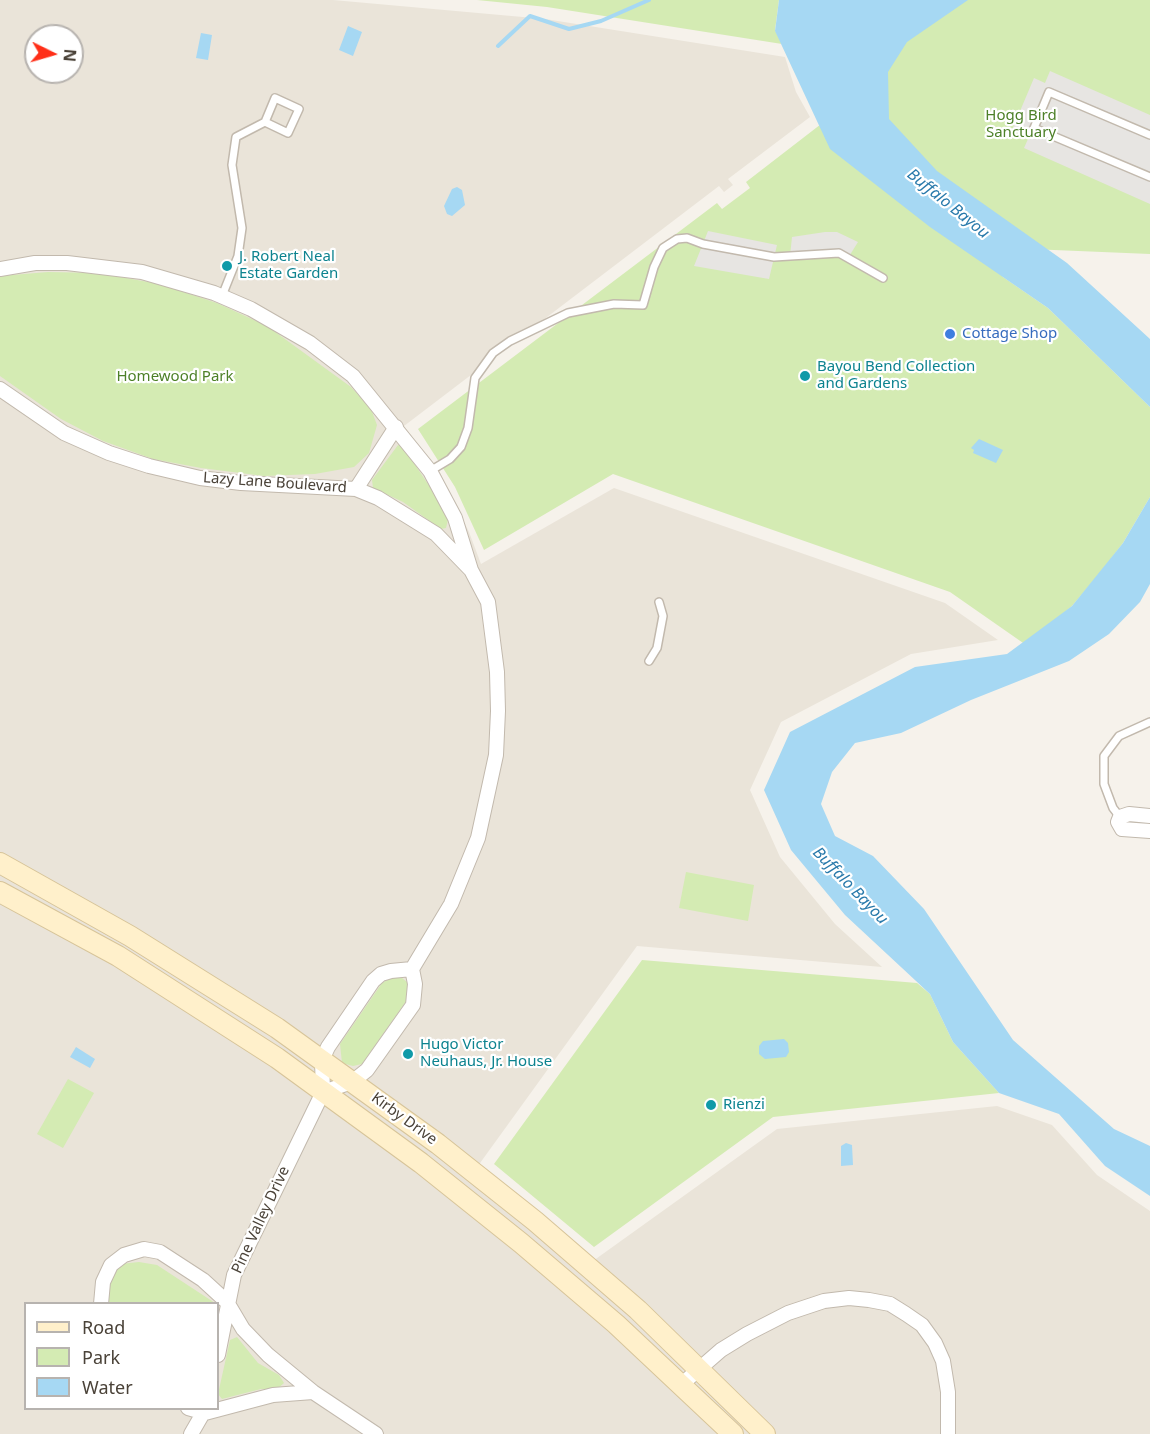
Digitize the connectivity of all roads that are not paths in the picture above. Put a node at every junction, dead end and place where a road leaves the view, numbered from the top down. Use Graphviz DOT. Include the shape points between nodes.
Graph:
graph roads {
  1 [pos="266,122"];
  2 [pos="1150,135"];
  3 [pos="1150,177"];
  4 [pos="0,269"];
  5 [pos="883,278"];
  6 [pos="222,296"];
  7 [pos="0,389"];
  8 [pos="396,427"];
  9 [pos="430,471"];
  10 [pos="356,489"];
  11 [pos="471,570"];
  12 [pos="659,602"];
  13 [pos="649,661"];
  14 [pos="1150,722"];
  15 [pos="1150,816"];
  16 [pos="1120,817"];
  17 [pos="1150,831"];
  18 [pos="0,863"];
  19 [pos="0,892"];
  20 [pos="412,969"];
  21 [pos="322,1060"];
  22 [pos="352,1082"];
  23 [pos="323,1092"];
  24 [pos="101,1302"];
  25 [pos="227,1302"];
  26 [pos="219,1349"];
  27 [pos="699,1369"];
  28 [pos="682,1384"];
  29 [pos="313,1392"];
  30 [pos="219,1408"];
  31 [pos="206,1411"];
  32 [pos="191,1434"];
  33 [pos="376,1434"];
  34 [pos="733,1434"];
  35 [pos="765,1434"];
  36 [pos="948,1434"];
  1 -- 1 [label="lane" via="288,133 299,109 275,98"];
  1 -- 6 [label="lane" via="236,137 232,165 242,228 238,256"];
  2 -- 3 [label="lane" via="1049,92 1034,128"];
  4 -- 6 [label="street, Lazy Lane Boulevard" via="34,263 106,266 176,280"];
  5 -- 9 [label="lane" via="839,253 774,257 677,239 663,248 643,305 614,304 568,313 493,353 475,378 468,428 461,447"];
  6 -- 8 [label="street, Lazy Lane Boulevard" via="282,326 334,361"];
  7 -- 10 [label="street, Lazy Lane Boulevard" via="64,433 149,466 241,483"];
  8 -- 9 [label="street, Lazy Lane Boulevard"];
  8 -- 10 [label="street, Lazy Lane Boulevard"];
  9 -- 11 [label="street, Lazy Lane Boulevard" via="455,518"];
  10 -- 11 [label="street, Lazy Lane Boulevard" via="436,534"];
  11 -- 20 [label="street, Lazy Lane Boulevard" via="488,602 496,672 496,755 467,869"];
  12 -- 13 [label="lane" via="663,616 657,648"];
  14 -- 16 [label="lane" via="1119,736 1104,756 1104,784"];
  15 -- 16 [label="street"];
  16 -- 17 [label="street" via="1122,829"];
  18 -- 21 [label="main road, Kirby Drive" via="130,936"];
  19 -- 23 [label="main road, Kirby Drive" via="118,956"];
  20 -- 21 [label="street" via="390,971 373,981"];
  20 -- 22 [label="street" via="413,1005 367,1070"];
  21 -- 22 [label="main road, Kirby Drive"];
  21 -- 23 [label="street"];
  22 -- 23 [label="street"];
  22 -- 27 [label="main road, Kirby Drive" via="535,1221"];
  23 -- 25 [label="street, Pine Valley Drive" via="234,1275"];
  23 -- 28 [label="main road, Kirby Drive" via="512,1235"];
  24 -- 25 [label="street" via="103,1282 111,1266 124,1255 144,1249 175,1260"];
  25 -- 26 [label="street, Pine Valley Drive"];
  25 -- 29 [label="street" via="255,1344"];
  27 -- 28 [label="street"];
  27 -- 35 [label="main road, Kirby Drive"];
  27 -- 36 [label="street" via="747,1334 788,1313 824,1301 849,1298 890,1304 922,1325 935,1343 943,1361 948,1392"];
  28 -- 34 [label="main road, Kirby Drive"];
  29 -- 30 [label="street" via="273,1395"];
  29 -- 33 [label="street"];
  31 -- 32 [label="street"];
}
